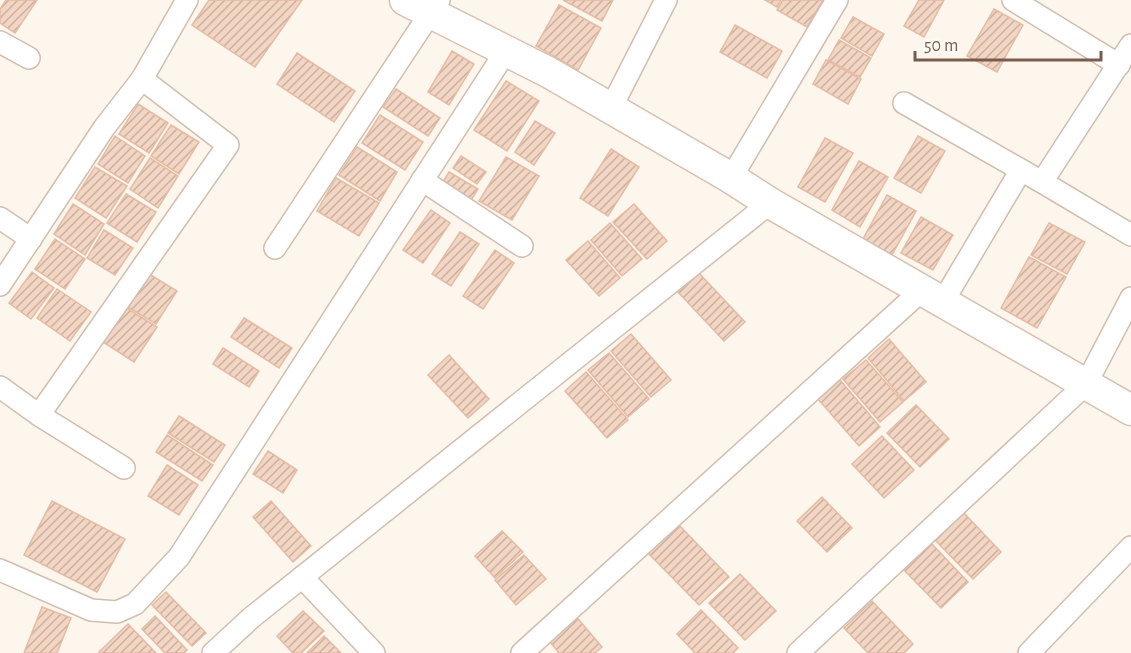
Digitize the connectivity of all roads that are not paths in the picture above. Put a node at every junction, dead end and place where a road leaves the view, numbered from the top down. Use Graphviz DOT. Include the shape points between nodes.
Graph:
graph roads {
  1 [pos="187,0"];
  2 [pos="405,0"];
  3 [pos="666,0"];
  4 [pos="837,0"];
  5 [pos="1013,0"];
  6 [pos="435,7"];
  7 [pos="0,42"];
  8 [pos="1131,45"];
  9 [pos="506,51"];
  10 [pos="29,58"];
  11 [pos="1119,65"];
  12 [pos="142,80"];
  13 [pos="904,103"];
  14 [pos="611,108"];
  15 [pos="1021,170"];
  16 [pos="731,178"];
  17 [pos="422,180"];
  18 [pos="1042,182"];
  19 [pos="770,203"];
  20 [pos="0,218"];
  21 [pos="1131,235"];
  22 [pos="31,239"];
  23 [pos="522,246"];
  24 [pos="275,248"];
  25 [pos="0,285"];
  26 [pos="931,297"];
  27 [pos="1131,298"];
  28 [pos="1086,384"];
  29 [pos="0,387"];
  30 [pos="1131,410"];
  31 [pos="39,415"];
  32 [pos="124,468"];
  33 [pos="1131,547"];
  34 [pos="0,570"];
  35 [pos="302,577"];
  36 [pos="213,653"];
  37 [pos="374,653"];
  38 [pos="522,653"];
  39 [pos="798,653"];
  40 [pos="1029,653"];
  1 -- 12 [label="street"];
  2 -- 6 [label="street"];
  3 -- 14 [label="street"];
  4 -- 16 [label="street"];
  5 -- 11 [label="street"];
  6 -- 9 [label="street"];
  6 -- 24 [label="street"];
  7 -- 10 [label="street"];
  8 -- 11 [label="street"];
  9 -- 14 [label="street"];
  9 -- 17 [label="street"];
  11 -- 18 [label="street"];
  12 -- 22 [label="street" via="104,128"];
  12 -- 31 [label="street" via="228,145"];
  13 -- 15 [label="street"];
  14 -- 16 [label="street"];
  15 -- 18 [label="street"];
  15 -- 26 [label="street"];
  16 -- 19 [label="street"];
  17 -- 23 [label="street"];
  17 -- 34 [label="street" via="179,557 135,604 117,612 91,610"];
  18 -- 21 [label="street"];
  19 -- 26 [label="street"];
  19 -- 35 [label="street"];
  20 -- 22 [label="street"];
  22 -- 25 [label="street"];
  26 -- 28 [label="street"];
  26 -- 38 [label="street"];
  27 -- 28 [label="street"];
  28 -- 30 [label="street"];
  28 -- 39 [label="street"];
  29 -- 31 [label="street"];
  31 -- 32 [label="street"];
  33 -- 40 [label="street"];
  35 -- 36 [label="street"];
  35 -- 37 [label="street"];
}
